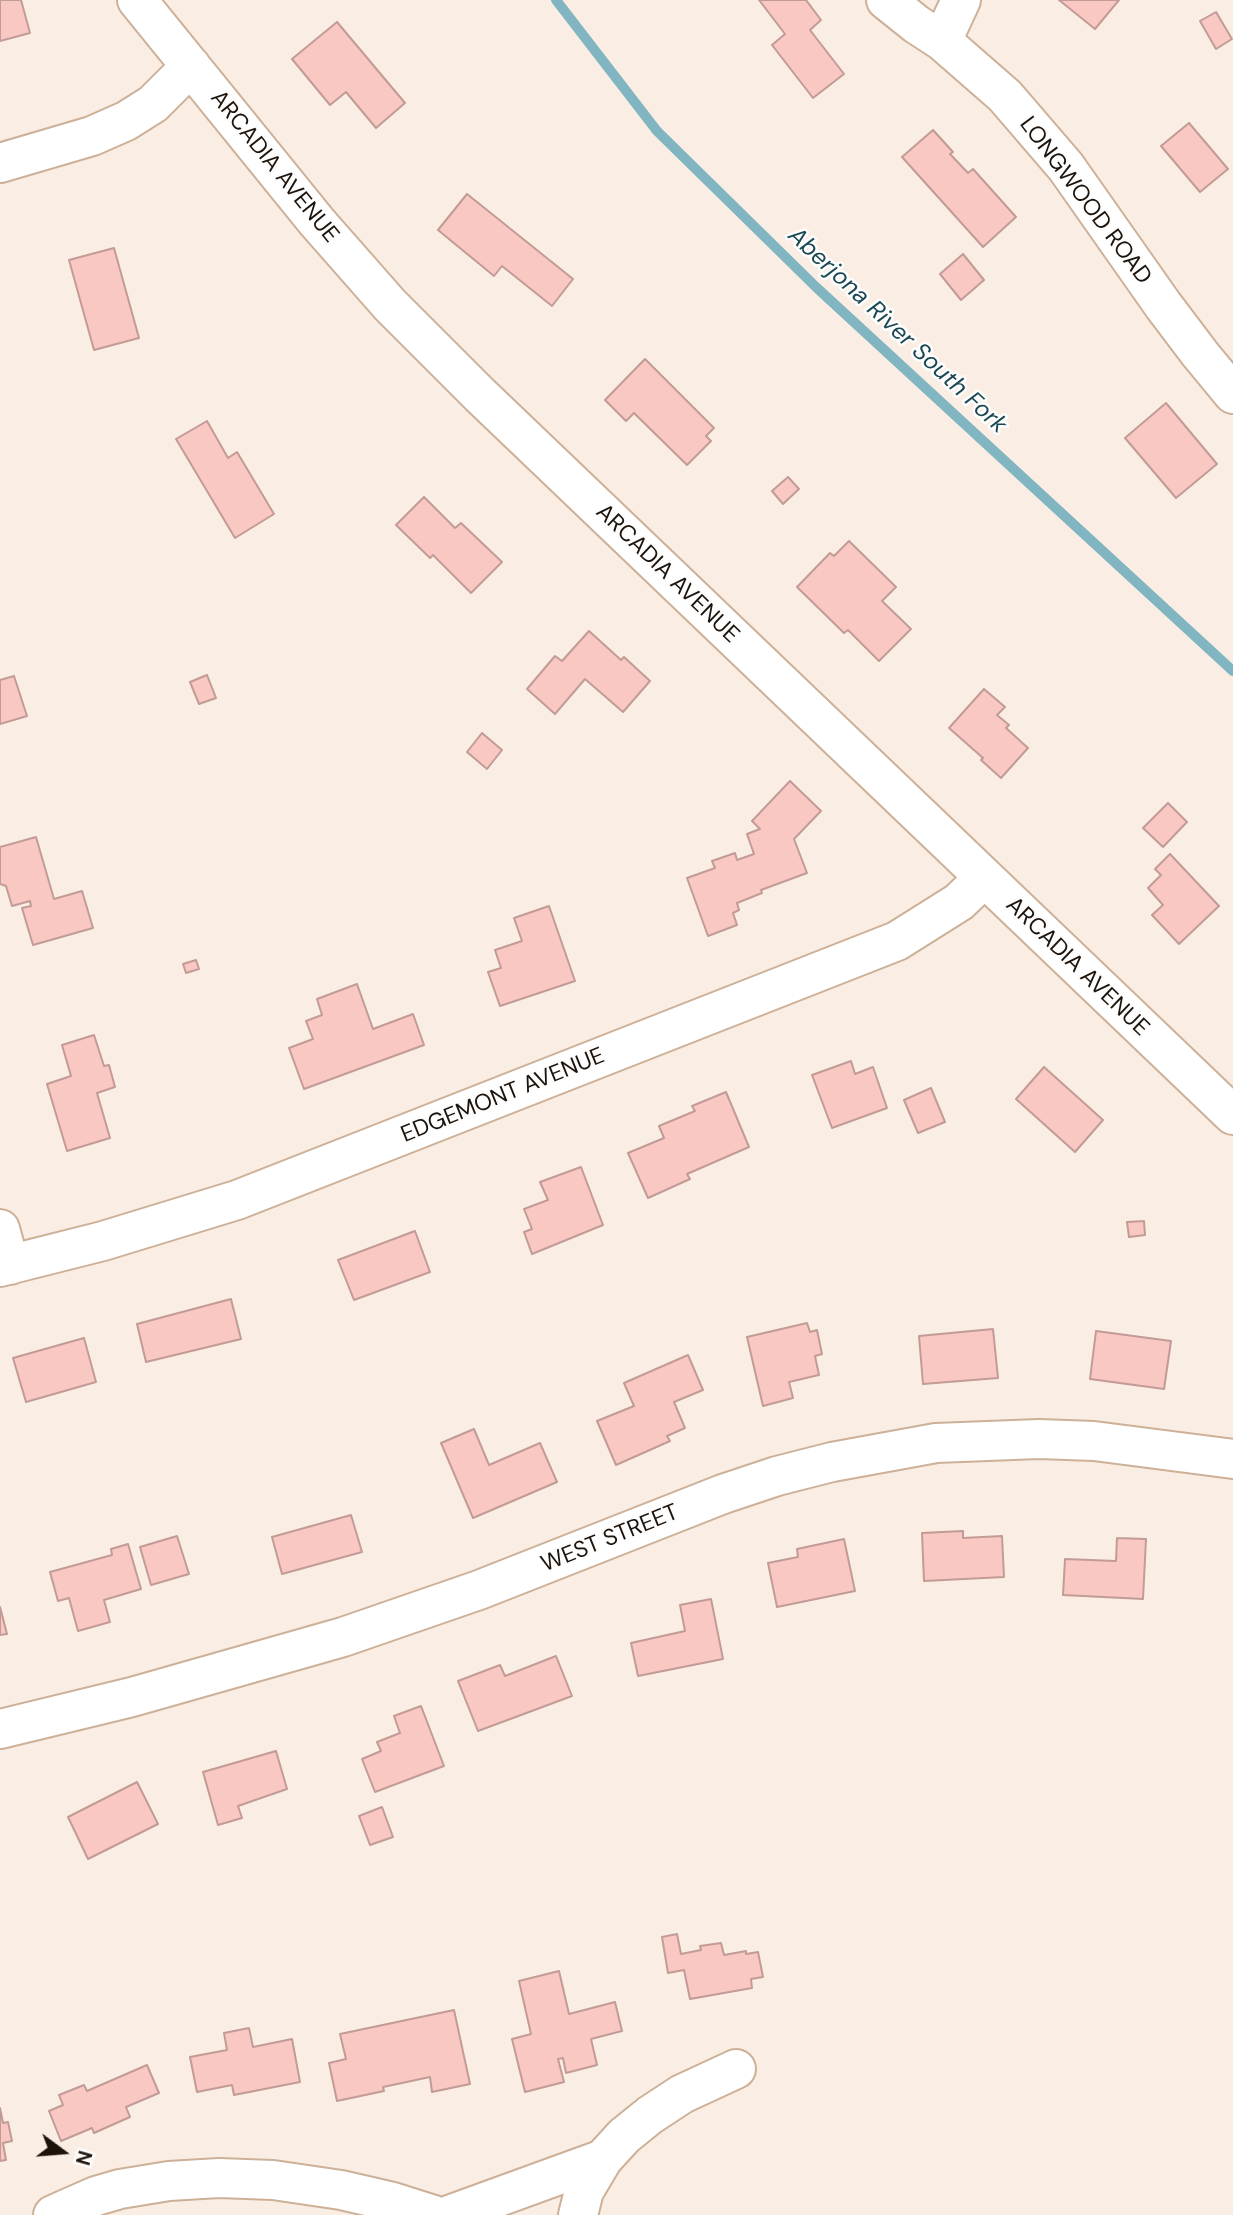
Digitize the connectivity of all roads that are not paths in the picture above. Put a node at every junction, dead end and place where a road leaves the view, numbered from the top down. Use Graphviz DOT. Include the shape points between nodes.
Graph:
graph roads {
  1 [pos="137,0"];
  2 [pos="886,0"];
  3 [pos="961,0"];
  4 [pos="942,41"];
  5 [pos="191,66"];
  6 [pos="0,163"];
  7 [pos="1233,394"];
  8 [pos="984,878"];
  9 [pos="1233,1115"];
  10 [pos="3,1254"];
  11 [pos="1233,1459"];
  12 [pos="0,1729"];
  13 [pos="736,2069"];
  14 [pos="603,2159"];
  15 [pos="53,2215"];
  16 [pos="434,2215"];
  17 [pos="449,2215"];
  18 [pos="578,2215"];
  1 -- 5 [label="street, ARCADIA AVENUE"];
  2 -- 4 [label="street, LONGWOOD ROAD"];
  3 -- 4 [label="street"];
  4 -- 7 [label="street, LONGWOOD ROAD" via="1005,96 1066,167 1163,305"];
  5 -- 6 [label="street" via="153,104 126,121"];
  5 -- 8 [label="street, ARCADIA AVENUE" via="390,305"];
  8 -- 9 [label="street, ARCADIA AVENUE"];
  8 -- 10 [label="street, EDGEMONT AVENUE" via="958,902 897,941 237,1200 103,1241"];
  11 -- 12 [label="street, WEST STREET" via="1094,1441 1039,1439 936,1443 832,1461 723,1494 479,1590 343,1637"];
  13 -- 14 [label="street" via="650,2115"];
  14 -- 17 [label="street"];
  14 -- 18 [label="street" via="584,2190"];
  15 -- 16 [label="street" via="120,2189 169,2180 219,2178 341,2190"];
}
